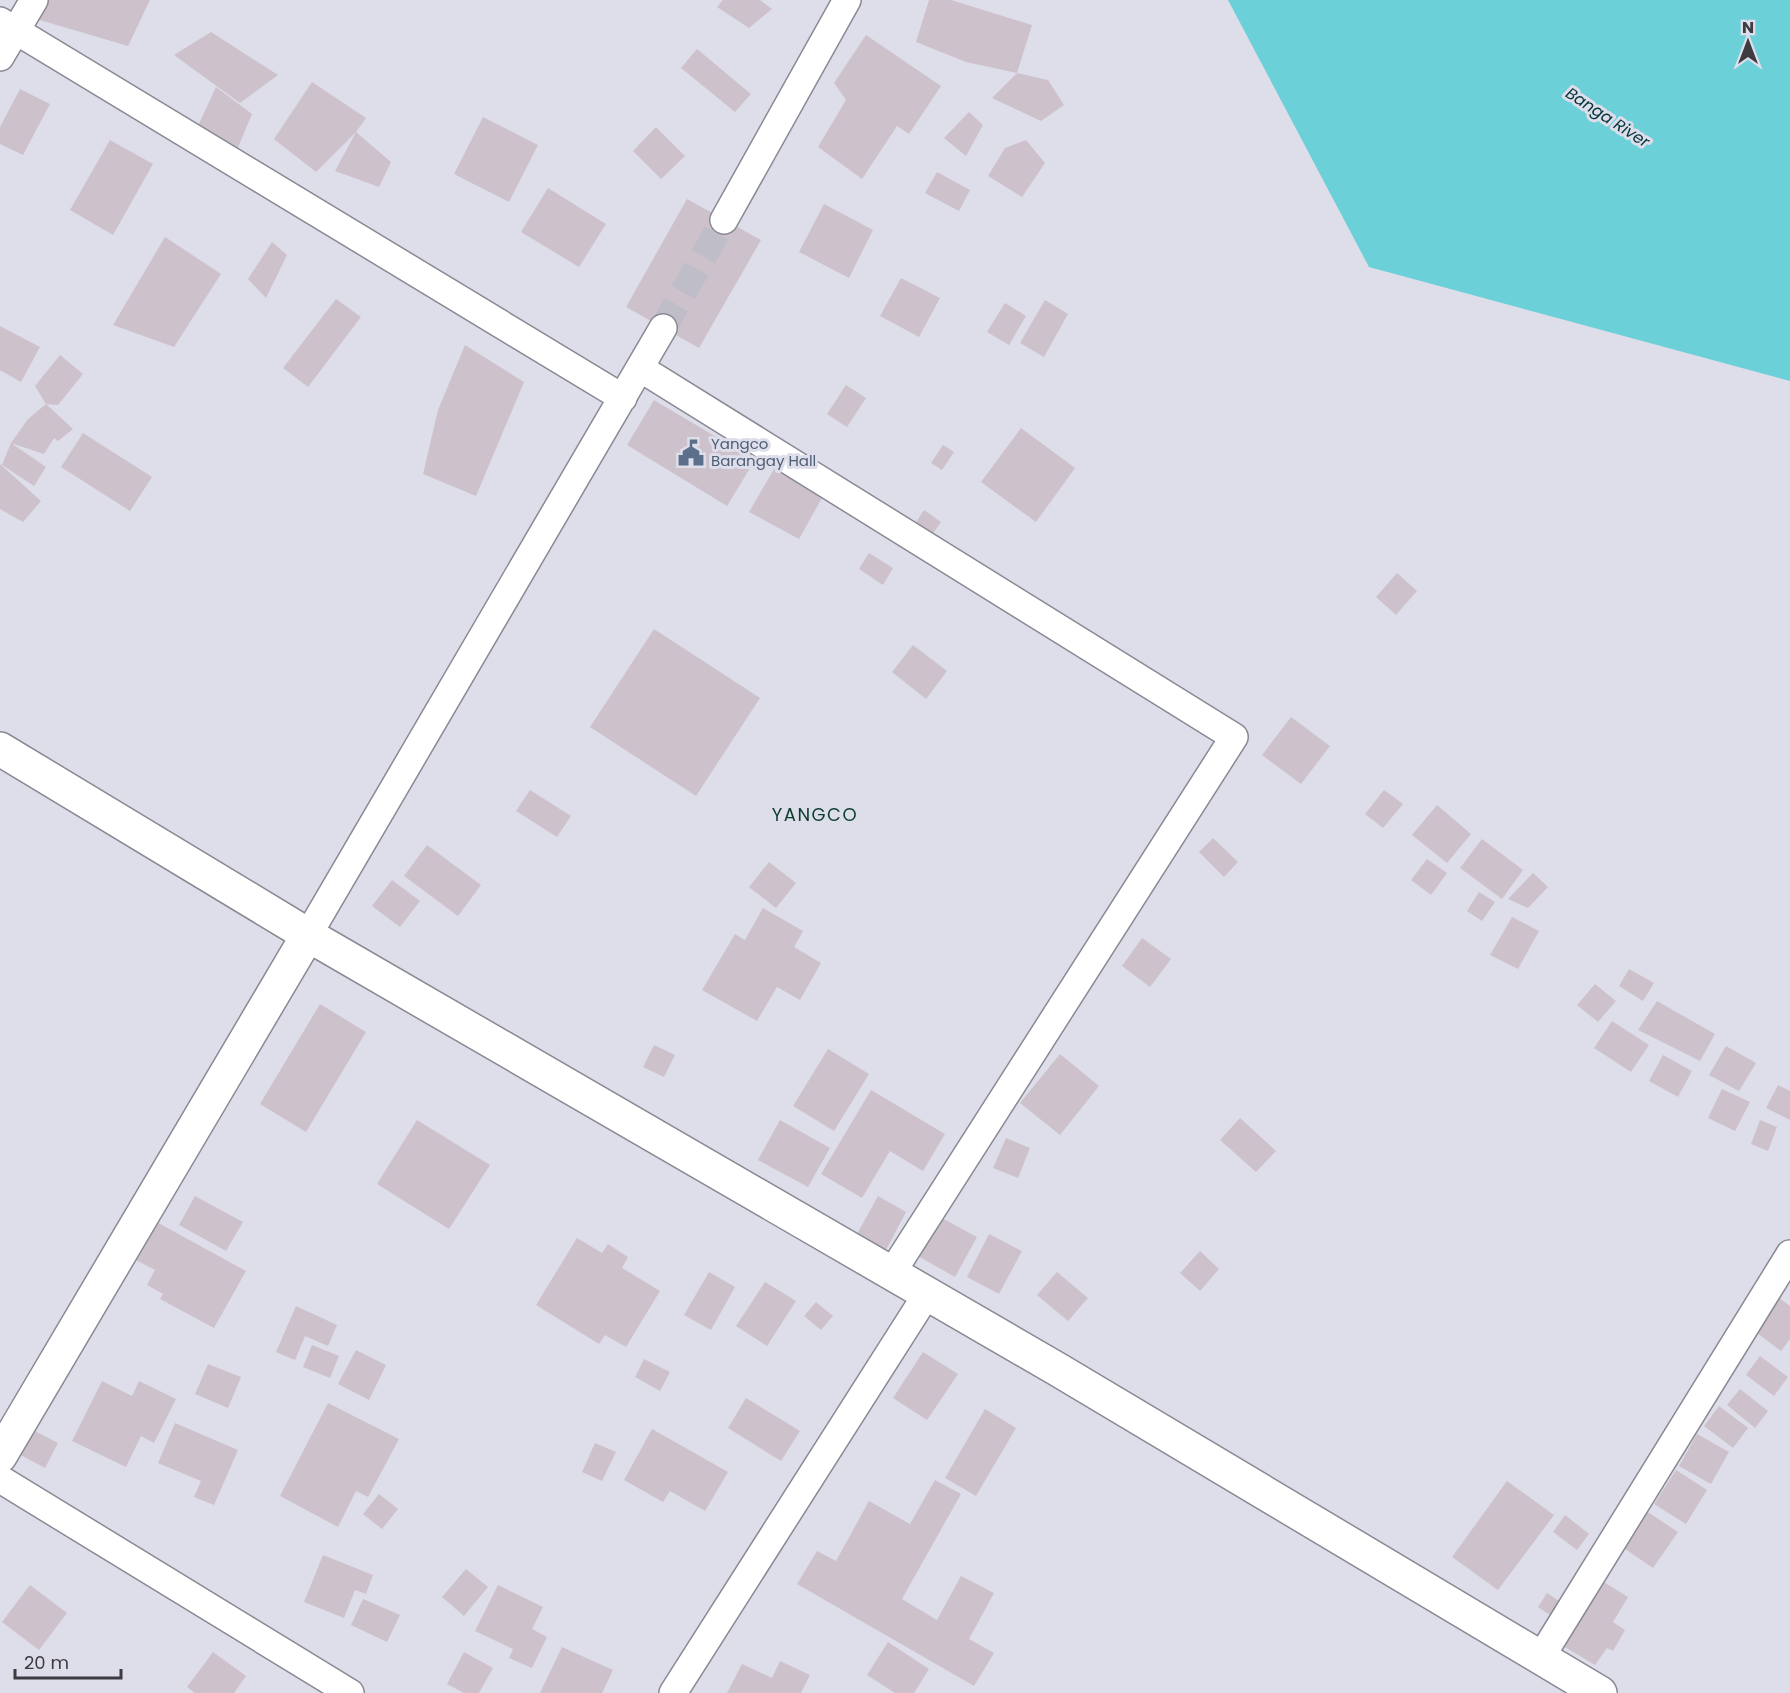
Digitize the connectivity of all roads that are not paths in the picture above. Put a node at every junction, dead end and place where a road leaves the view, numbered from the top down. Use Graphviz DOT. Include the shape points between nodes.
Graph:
graph roads {
  1 [pos="34,0"];
  2 [pos="847,0"];
  3 [pos="8,26"];
  4 [pos="0,57"];
  5 [pos="723,220"];
  6 [pos="663,328"];
  7 [pos="640,368"];
  8 [pos="623,398"];
  9 [pos="0,749"];
  10 [pos="308,935"];
  11 [pos="1790,1254"];
  12 [pos="891,1274"];
  13 [pos="927,1294"];
  14 [pos="0,1456"];
  15 [pos="0,1479"];
  16 [pos="1541,1657"];
  17 [pos="350,1693"];
  18 [pos="672,1693"];
  19 [pos="1599,1693"];
  1 -- 3 [label="street"];
  2 -- 5 [label="street"];
  3 -- 4 [label="street"];
  3 -- 8 [label="street"];
  6 -- 7 [label="street"];
  7 -- 8 [label="street"];
  7 -- 12 [label="street" via="1234,737"];
  8 -- 10 [label="street"];
  9 -- 10 [label="street"];
  10 -- 12 [label="street"];
  10 -- 14 [label="street"];
  11 -- 16 [label="street"];
  12 -- 13 [label="street"];
  13 -- 16 [label="street"];
  13 -- 18 [label="street"];
  15 -- 17 [label="street"];
  16 -- 19 [label="street"];
}
